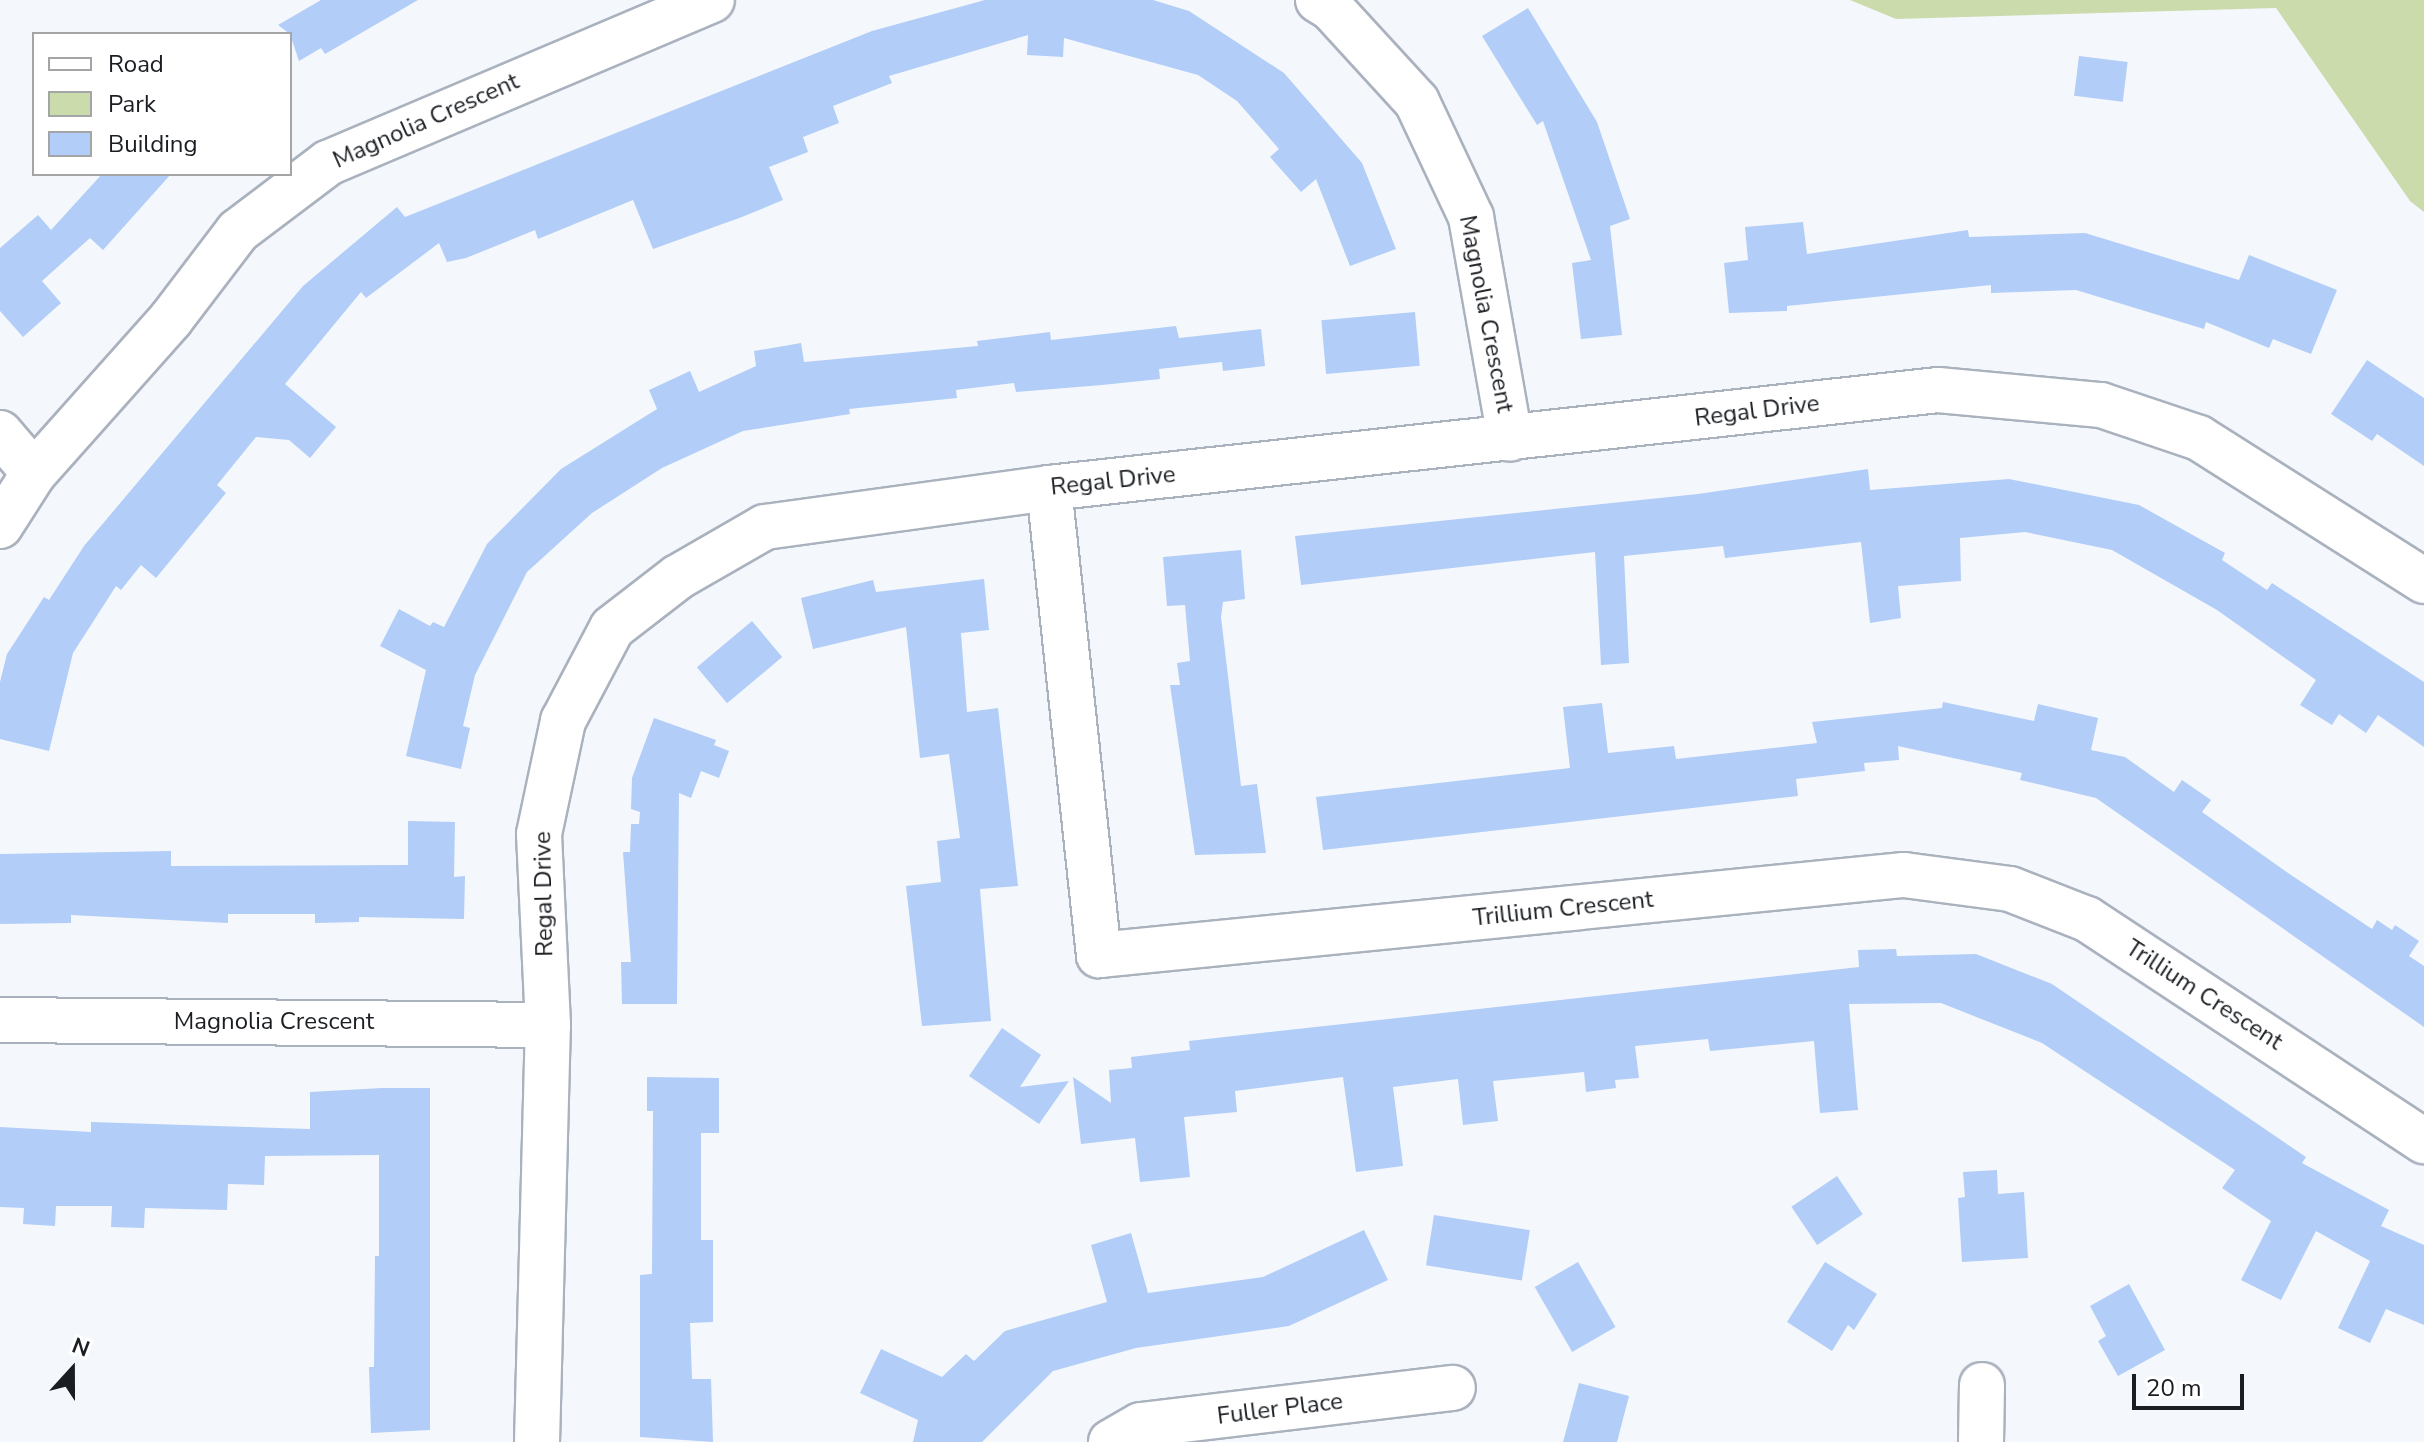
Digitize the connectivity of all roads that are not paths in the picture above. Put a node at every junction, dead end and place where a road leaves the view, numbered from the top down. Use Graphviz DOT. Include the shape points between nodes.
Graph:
graph roads {
  1 [pos="712,0"];
  2 [pos="1318,0"];
  3 [pos="0,433"];
  4 [pos="1510,439"];
  5 [pos="34,473"];
  6 [pos="1049,488"];
  7 [pos="0,526"];
  8 [pos="2424,581"];
  9 [pos="0,1020"];
  10 [pos="548,1025"];
  11 [pos="2424,1141"];
  12 [pos="1982,1385"];
  13 [pos="1453,1388"];
  14 [pos="537,1442"];
  15 [pos="1111,1442"];
  16 [pos="1981,1442"];
  1 -- 5 [label="street, Magnolia Crescent" via="328,163 238,231 171,319"];
  2 -- 4 [label="street, Magnolia Crescent" via="1417,102 1471,217"];
  3 -- 5 [label="street"];
  4 -- 6 [label="street, Regal Drive"];
  4 -- 8 [label="street, Regal Drive" via="1938,390 2101,405 2199,438"];
  5 -- 7 [label="street, Magnolia Crescent"];
  6 -- 10 [label="street, Regal Drive" via="765,527 678,577 612,628 563,721 539,834"];
  6 -- 11 [label="street, Trillium Crescent" via="1099,955 1904,875 2010,889 2087,919"];
  9 -- 10 [label="street, Magnolia Crescent"];
  10 -- 14 [label="street, Regal Drive"];
  12 -- 16 [label="street"];
  13 -- 15 [label="street, Fuller Place" via="1141,1425"];
}
